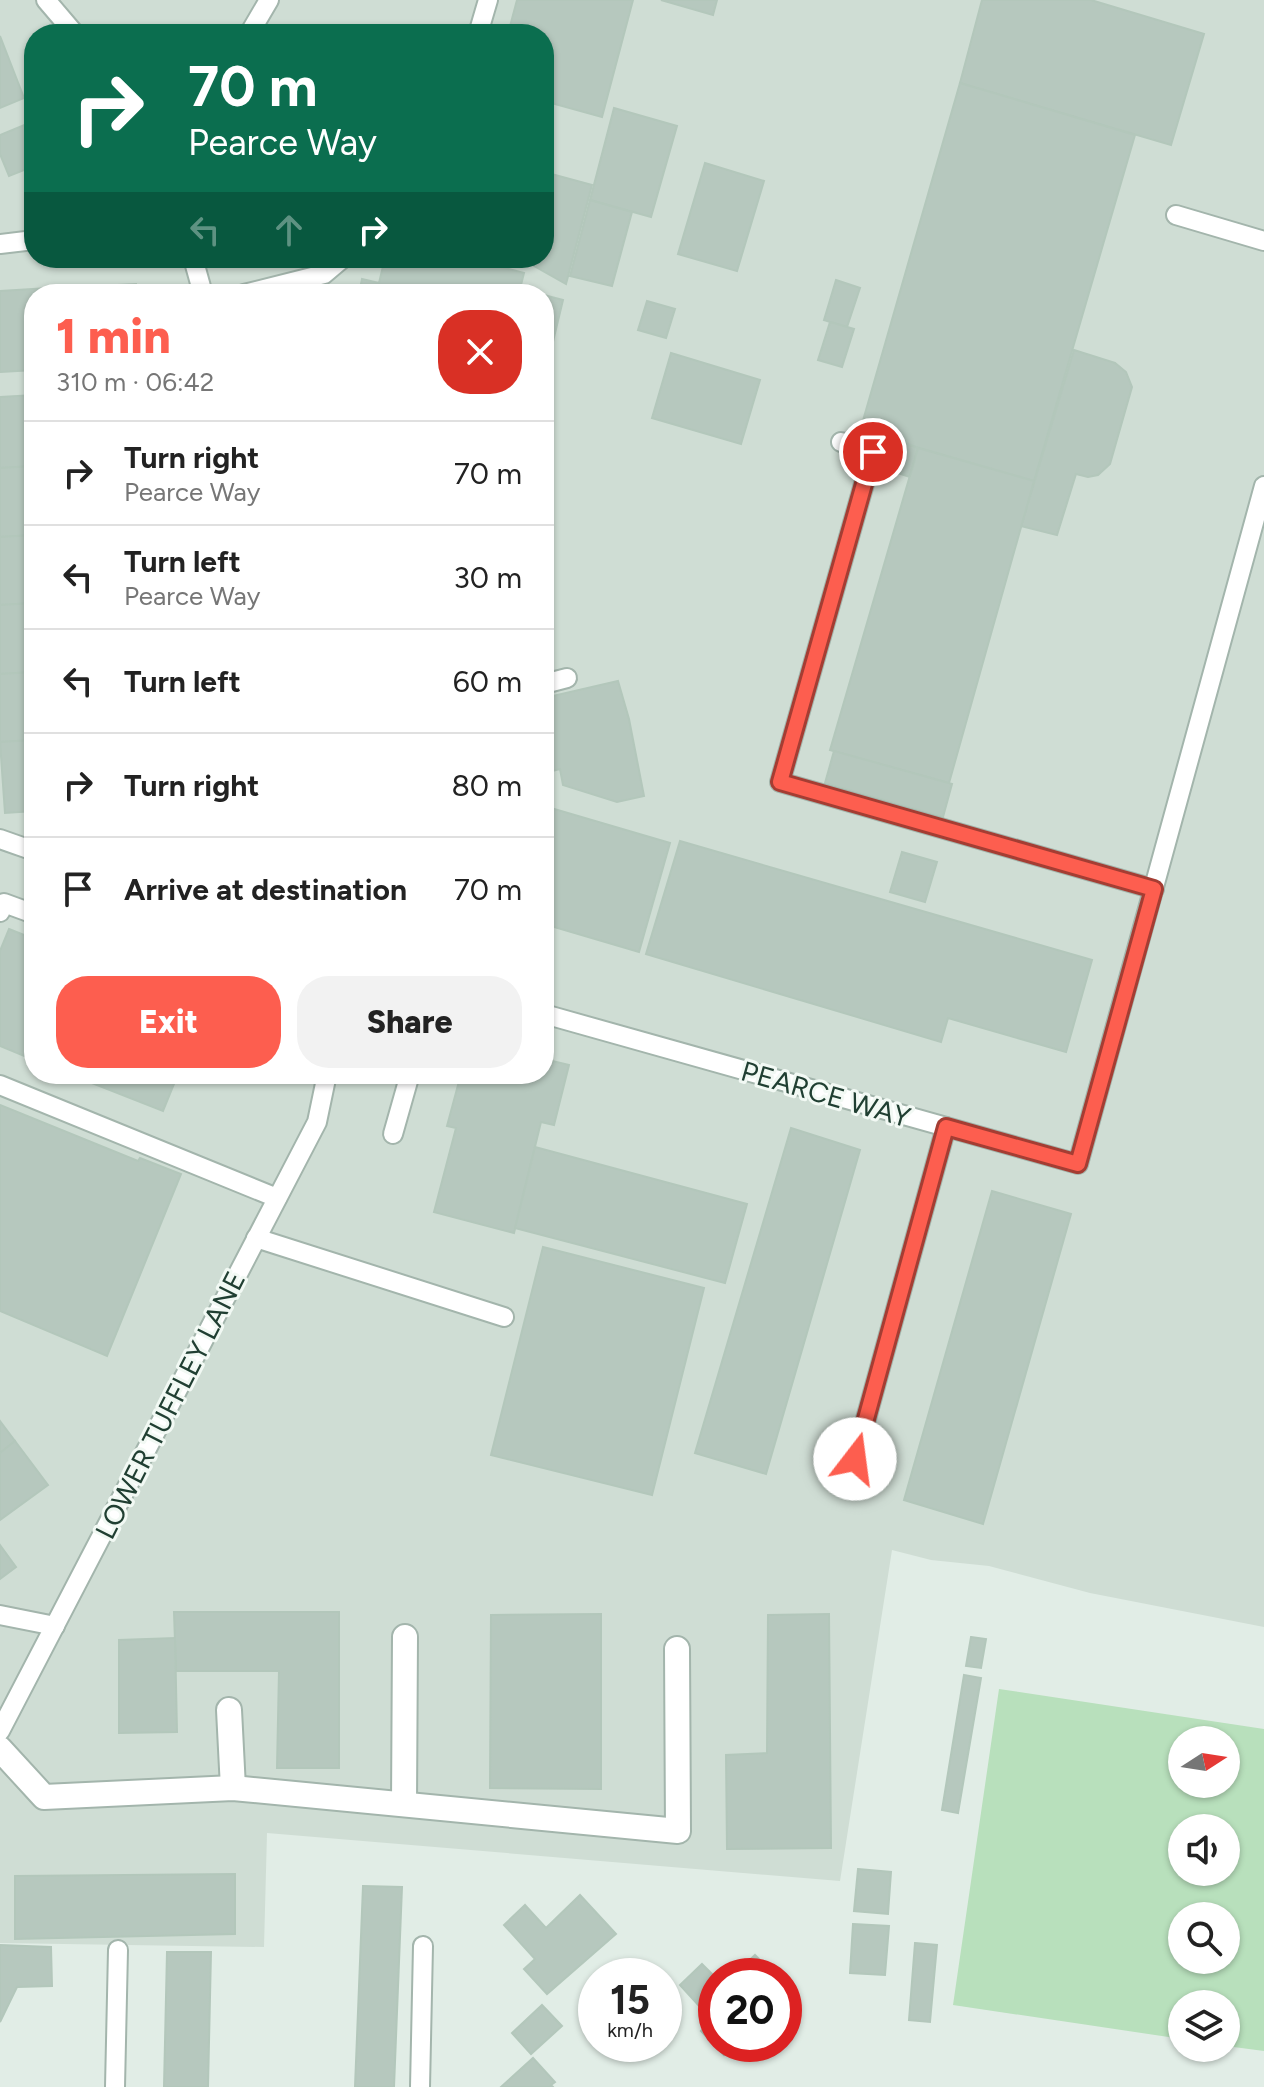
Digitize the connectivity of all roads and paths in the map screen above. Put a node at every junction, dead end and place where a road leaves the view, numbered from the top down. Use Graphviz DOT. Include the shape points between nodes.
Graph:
graph roads {
  1 [pos="46,0"];
  2 [pos="269,0"];
  3 [pos="488,0"];
  4 [pos="66,24"];
  5 [pos="255,24"];
  6 [pos="481,24"];
  7 [pos="1176,215"];
  8 [pos="24,241"];
  9 [pos="1264,241"];
  10 [pos="0,244"];
  11 [pos="331,268"];
  12 [pos="284,284"];
  13 [pos="841,442"];
  14 [pos="1264,486"];
  15 [pos="567,678"];
  16 [pos="554,681"];
  17 [pos="0,839"];
  18 [pos="24,847"];
  19 [pos="1154,889"];
  20 [pos="24,910"];
  21 [pos="0,912"];
  22 [pos="554,1017"];
  23 [pos="325,1084"];
  24 [pos="407,1084"];
  25 [pos="0,1085"];
  26 [pos="946,1127"];
  27 [pos="393,1134"];
  28 [pos="277,1198"];
  29 [pos="256,1238"];
  30 [pos="504,1317"];
  31 [pos="855,1459"];
  32 [pos="0,1615"];
  33 [pos="55,1626"];
  34 [pos="405,1637"];
  35 [pos="677,1649"];
  36 [pos="229,1710"];
  37 [pos="0,1731"];
  38 [pos="0,1749"];
  39 [pos="233,1788"];
  40 [pos="404,1804"];
  41 [pos="423,1946"];
  42 [pos="118,1950"];
  43 [pos="115,2087"];
  44 [pos="420,2087"];
  1 -- 4 [label="lane"];
  2 -- 5 [label="lane"];
  3 -- 6 [label="lane"];
  7 -- 9 [label="lane"];
  8 -- 10 [label="lane"];
  11 -- 12 [label="lane"];
  13 -- 19 [label="lane" via="873,452 780,782"];
  14 -- 19 [label="lane, PEARCE WAY"];
  15 -- 16 [label="lane"];
  17 -- 18 [label="lane"];
  19 -- 26 [label="lane, PEARCE WAY" via="1078,1164"];
  20 -- 21 [label="lane" via="4,903"];
  22 -- 26 [label="lane, PEARCE WAY"];
  23 -- 28 [label="lane, LOWER TUFFLEY LANE" via="317,1122"];
  24 -- 27 [label="lane"];
  25 -- 28 [label="lane"];
  26 -- 31 [label="lane"];
  28 -- 29 [label="lane, LOWER TUFFLEY LANE"];
  29 -- 30 [label="lane"];
  29 -- 33 [label="lane, LOWER TUFFLEY LANE"];
  32 -- 33 [label="lane"];
  33 -- 37 [label="lane, LOWER TUFFLEY LANE"];
  34 -- 40 [label="street"];
  35 -- 40 [label="street" via="678,1831"];
  36 -- 39 [label="street"];
  38 -- 39 [label="street" via="44,1797"];
  39 -- 40 [label="street"];
  41 -- 44 [label="lane"];
  42 -- 43 [label="lane"];
}
